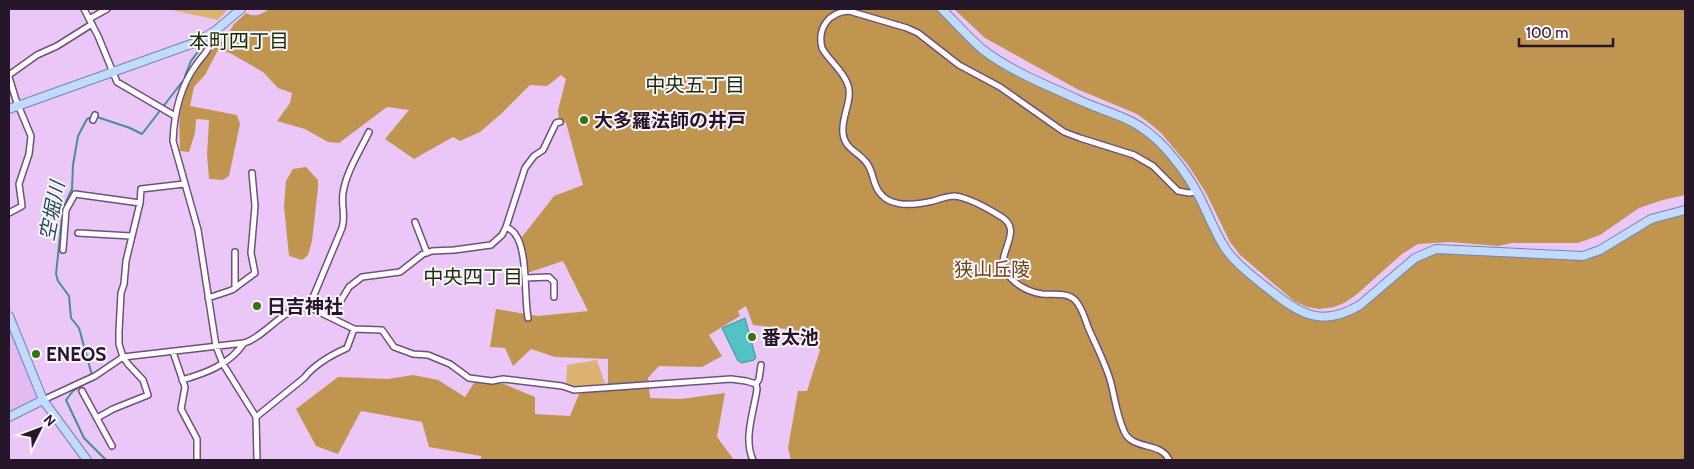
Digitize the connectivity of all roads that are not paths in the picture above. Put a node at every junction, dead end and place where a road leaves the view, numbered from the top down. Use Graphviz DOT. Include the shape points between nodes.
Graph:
graph roads {
  1 [pos="84,9"];
  2 [pos="107,9"];
  3 [pos="241,9"];
  4 [pos="942,9"];
  5 [pos="91,21"];
  6 [pos="209,35"];
  7 [pos="112,73"];
  8 [pos="9,76"];
  9 [pos="18,106"];
  10 [pos="9,109"];
  11 [pos="175,116"];
  12 [pos="560,122"];
  13 [pos="370,132"];
  14 [pos="252,173"];
  15 [pos="184,184"];
  16 [pos="1196,192"];
  17 [pos="140,203"];
  18 [pos="1685,210"];
  19 [pos="9,213"];
  20 [pos="415,222"];
  21 [pos="506,227"];
  22 [pos="78,233"];
  23 [pos="132,236"];
  24 [pos="63,250"];
  25 [pos="235,252"];
  26 [pos="426,253"];
  27 [pos="526,278"];
  28 [pos="235,288"];
  29 [pos="554,297"];
  30 [pos="208,298"];
  31 [pos="309,307"];
  32 [pos="9,316"];
  33 [pos="331,317"];
  34 [pos="528,318"];
  35 [pos="354,329"];
  36 [pos="244,343"];
  37 [pos="216,346"];
  38 [pos="173,352"];
  39 [pos="123,357"];
  40 [pos="223,364"];
  41 [pos="761,365"];
  42 [pos="182,380"];
  43 [pos="756,384"];
  44 [pos="82,391"];
  45 [pos="43,400"];
  46 [pos="9,417"];
  47 [pos="256,417"];
  48 [pos="97,418"];
  49 [pos="112,446"];
  50 [pos="87,460"];
  51 [pos="197,460"];
  52 [pos="257,460"];
  53 [pos="753,460"];
  54 [pos="1169,460"];
  1 -- 5 [label="street"];
  2 -- 5 [label="street"];
  3 -- 6 [label="main road"];
  4 -- 16 [label="main road" via="983,49 1021,73 1147,131 1180,167"];
  5 -- 7 [label="street"];
  5 -- 8 [label="street"];
  6 -- 7 [label="main road"];
  6 -- 11 [label="street" via="210,46 180,94"];
  7 -- 9 [label="main road"];
  7 -- 11 [label="street" via="117,82"];
  8 -- 9 [label="street"];
  9 -- 10 [label="main road"];
  9 -- 19 [label="street" via="30,132 31,145 19,184 22,206"];
  11 -- 15 [label="street" via="173,141"];
  12 -- 21 [label="street" via="543,150 525,168"];
  13 -- 31 [label="street" via="344,186 342,228"];
  14 -- 28 [label="street" via="255,206 251,253 255,273"];
  15 -- 17 [label="street" via="140,189"];
  15 -- 30 [label="street" via="198,230"];
  16 -- 18 [label="main road" via="1224,246 1243,269 1298,311 1323,318 1340,316 1360,305 1415,258 1430,251 1447,249 1583,256 1600,250 1651,219"];
  16 -- 54 [label="street" via="1178,191 1134,154 1064,132 1000,87 965,70 926,38 907,28 849,11 832,16 822,28 822,48 849,88 844,139 870,168 880,193 902,204 960,197 1006,221 1011,233 1004,258 1005,271 1028,290 1067,295 1076,301 1107,371 1124,432 1131,441 1159,450"];
  17 -- 23 [label="street"];
  17 -- 24 [label="street" via="75,194 66,210"];
  20 -- 26 [label="street"];
  21 -- 26 [label="street" via="491,245"];
  21 -- 27 [label="street" via="514,231 519,241"];
  22 -- 23 [label="street"];
  23 -- 39 [label="street" via="121,293 119,344"];
  25 -- 28 [label="street"];
  26 -- 33 [label="street" via="400,272 369,275 356,280"];
  27 -- 29 [label="street" via="549,277 554,282"];
  27 -- 34 [label="street"];
  28 -- 30 [label="street"];
  30 -- 37 [label="street"];
  31 -- 33 [label="street"];
  31 -- 36 [label="street" via="294,310 254,340"];
  32 -- 45 [label="main road"];
  33 -- 35 [label="street"];
  35 -- 43 [label="street" via="382,330 394,347 450,364 469,378 513,380 574,390 731,379"];
  35 -- 47 [label="street" via="347,348 310,371"];
  36 -- 37 [label="street"];
  36 -- 40 [label="street"];
  37 -- 38 [label="street"];
  37 -- 40 [label="street"];
  38 -- 39 [label="street"];
  38 -- 42 [label="street"];
  39 -- 45 [label="street" via="93,377"];
  39 -- 48 [label="street" via="144,380 148,395"];
  40 -- 42 [label="street"];
  40 -- 47 [label="street"];
  41 -- 43 [label="street"];
  42 -- 51 [label="street" via="185,387 181,409 197,439"];
  43 -- 53 [label="street" via="749,438"];
  44 -- 48 [label="street"];
  45 -- 46 [label="main road"];
  45 -- 50 [label="main road"];
  47 -- 52 [label="street"];
  48 -- 49 [label="street"];
}
